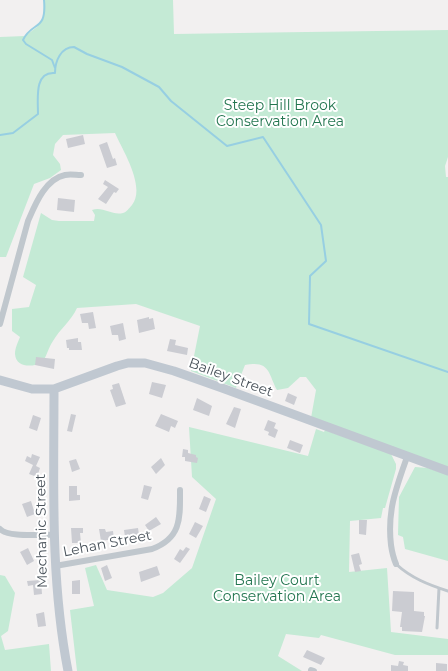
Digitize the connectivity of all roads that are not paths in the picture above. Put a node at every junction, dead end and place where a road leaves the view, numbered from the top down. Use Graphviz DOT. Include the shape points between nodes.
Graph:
graph roads {
  1 [pos="81,175"];
  2 [pos="0,324"];
  3 [pos="0,380"];
  4 [pos="54,389"];
  5 [pos="407,457"];
  6 [pos="448,471"];
  7 [pos="180,490"];
  8 [pos="0,529"];
  9 [pos="54,534"];
  10 [pos="396,564"];
  11 [pos="55,566"];
  12 [pos="439,588"];
  13 [pos="448,592"];
  14 [pos="437,628"];
  15 [pos="68,671"];
  1 -- 2 [label="street" via="58,178 47,187 34,207"];
  3 -- 4 [label="street, Bailey Street" via="32,389"];
  4 -- 5 [label="street, Bailey Street" via="117,366 145,363"];
  4 -- 9 [label="street, Mechanic Street"];
  5 -- 6 [label="street, Bailey Street"];
  5 -- 10 [label="street" via="390,517"];
  7 -- 11 [label="street, Lehan Street" via="177,526 164,545"];
  8 -- 9 [label="street" via="11,534"];
  9 -- 11 [label="street, Mechanic Street"];
  10 -- 12 [label="lane" via="411,576"];
  11 -- 15 [label="street, Mechanic Street"];
  12 -- 13 [label="lane"];
  12 -- 14 [label="lane"];
}
